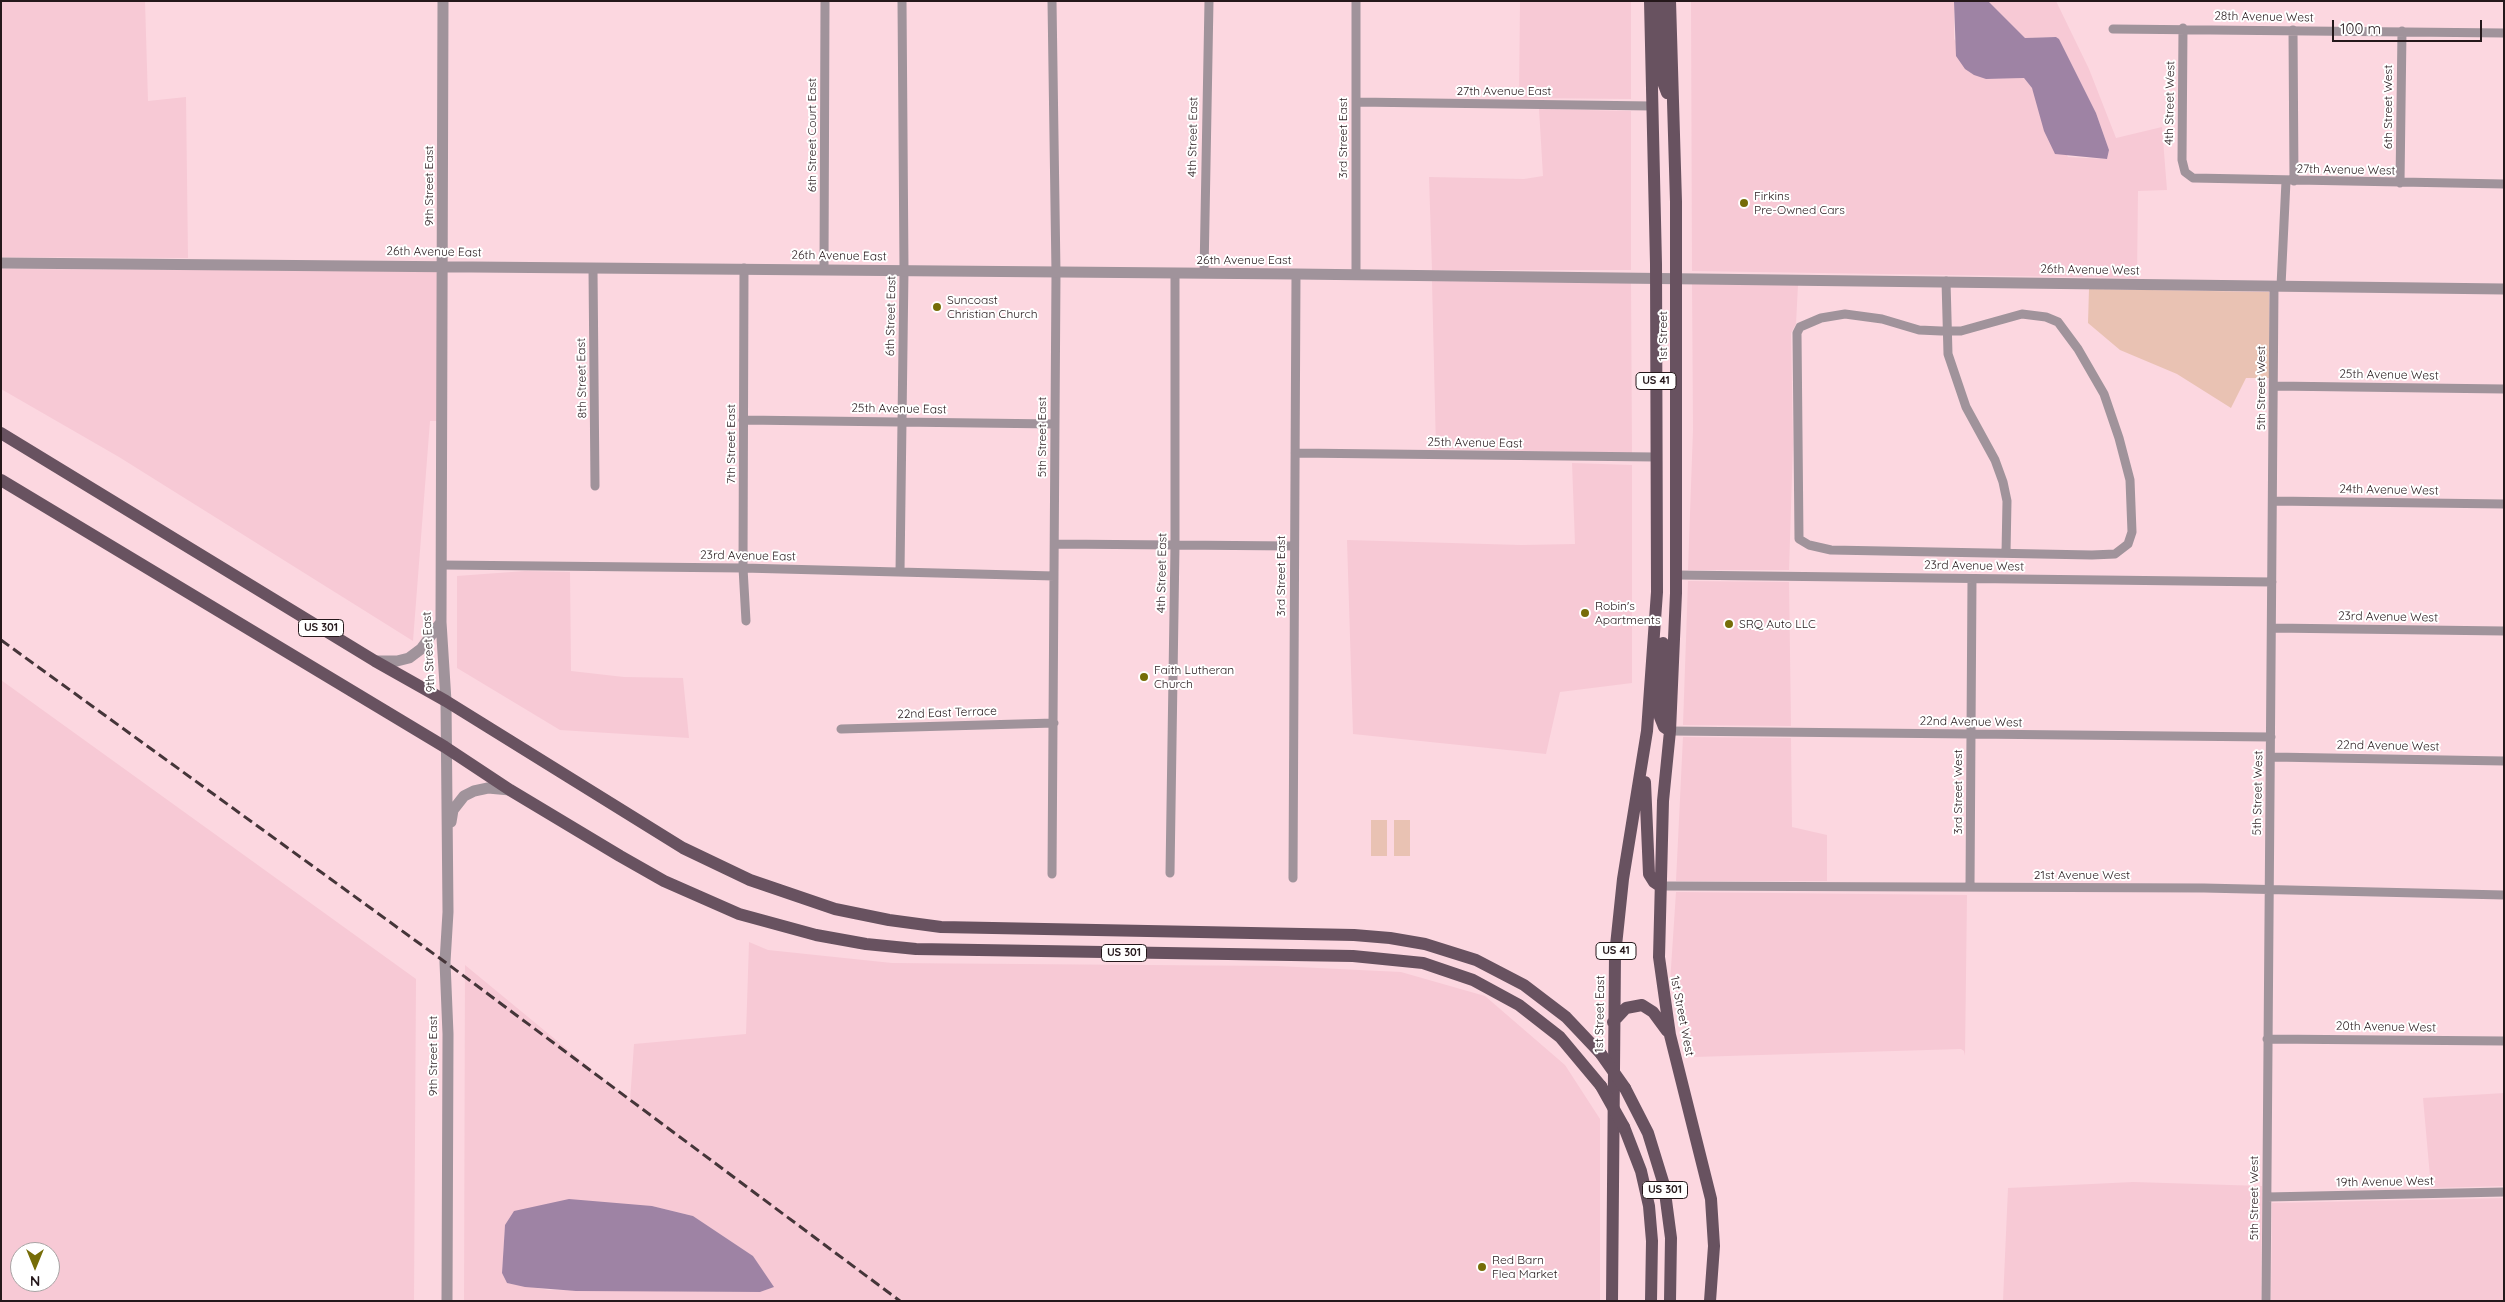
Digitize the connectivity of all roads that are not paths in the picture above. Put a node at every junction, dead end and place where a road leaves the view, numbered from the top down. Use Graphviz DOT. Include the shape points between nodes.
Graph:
graph roads {
  1 [pos="443,1"];
  2 [pos="825,1"];
  3 [pos="902,1"];
  4 [pos="1052,1"];
  5 [pos="1209,1"];
  6 [pos="1356,1"];
  7 [pos="1650,1"];
  8 [pos="1660,1"];
  9 [pos="1670,1"];
  10 [pos="2183,28"];
  11 [pos="2113,29"];
  12 [pos="2293,30"];
  13 [pos="2402,31"];
  14 [pos="2504,33"];
  15 [pos="1356,102"];
  16 [pos="1672,104"];
  17 [pos="1652,106"];
  18 [pos="2188,175"];
  19 [pos="2290,181"];
  20 [pos="2400,183"];
  21 [pos="2504,184"];
  22 [pos="1,263"];
  23 [pos="442,265"];
  24 [pos="744,268"];
  25 [pos="593,269"];
  26 [pos="824,269"];
  27 [pos="904,270"];
  28 [pos="1056,273"];
  29 [pos="1175,273"];
  30 [pos="1204,273"];
  31 [pos="1296,274"];
  32 [pos="1356,274"];
  33 [pos="1656,278"];
  34 [pos="1676,278"];
  35 [pos="1946,281"];
  36 [pos="2277,286"];
  37 [pos="2504,288"];
  38 [pos="1947,331"];
  39 [pos="2274,386"];
  40 [pos="2504,389"];
  41 [pos="743,420"];
  42 [pos="901,422"];
  43 [pos="1055,424"];
  44 [pos="1,433"];
  45 [pos="1295,453"];
  46 [pos="1656,457"];
  47 [pos="1,480"];
  48 [pos="595,486"];
  49 [pos="2273,501"];
  50 [pos="2504,504"];
  51 [pos="1657,531"];
  52 [pos="1055,544"];
  53 [pos="1175,546"];
  54 [pos="1294,546"];
  55 [pos="2006,554"];
  56 [pos="441,565"];
  57 [pos="743,568"];
  58 [pos="900,572"];
  59 [pos="1054,576"];
  60 [pos="1676,576"];
  61 [pos="1972,579"];
  62 [pos="2272,582"];
  63 [pos="746,620"];
  64 [pos="441,622"];
  65 [pos="2272,628"];
  66 [pos="2504,631"];
  67 [pos="376,661"];
  68 [pos="446,701"];
  69 [pos="1054,723"];
  70 [pos="840,729"];
  71 [pos="1647,731"];
  72 [pos="1670,731"];
  73 [pos="1970,735"];
  74 [pos="2271,737"];
  75 [pos="445,747"];
  76 [pos="2272,757"];
  77 [pos="2504,761"];
  78 [pos="1642,763"];
  79 [pos="510,790"];
  80 [pos="447,841"];
  81 [pos="1170,873"];
  82 [pos="1052,874"];
  83 [pos="1293,878"];
  84 [pos="1660,886"];
  85 [pos="1970,886"];
  86 [pos="2269,890"];
  87 [pos="2504,894"];
  88 [pos="1613,1022"];
  89 [pos="1670,1035"];
  90 [pos="2268,1039"];
  91 [pos="2504,1041"];
  92 [pos="2504,1192"];
  93 [pos="2267,1197"];
  94 [pos="447,1301"];
  95 [pos="1612,1301"];
  96 [pos="1651,1301"];
  97 [pos="1670,1301"];
  98 [pos="1710,1301"];
  99 [pos="2266,1301"];
  1 -- 23 [label="street, 9th Street East"];
  2 -- 26 [label="street, 6th Street Court East"];
  3 -- 27 [label="street, 6th Street East"];
  4 -- 28 [label="street, 5th Street East"];
  5 -- 30 [label="street, 4th Street East"];
  6 -- 15 [label="street, 3rd Street East"];
  7 -- 17 [label="main road, 1st Street / US 41"];
  8 -- 16 [label="main road" via="1661,76"];
  9 -- 16 [label="main road, 1st Street / US 41"];
  10 -- 11 [label="street, 28th Avenue West"];
  10 -- 12 [label="street, 28th Avenue West"];
  10 -- 18 [label="street, 4th Street West" via="2182,160"];
  12 -- 13 [label="street, 28th Avenue West"];
  12 -- 19 [label="street, 5th Street West"];
  13 -- 14 [label="street, 28th Avenue West"];
  13 -- 20 [label="street, 6th Street West"];
  15 -- 17 [label="street, 27th Avenue East"];
  15 -- 32 [label="street, 3rd Street East"];
  16 -- 34 [label="main road, 1st Street / US 41"];
  17 -- 33 [label="main road, 1st Street / US 41"];
  18 -- 19 [label="street, 27th Avenue West" via="2203,180"];
  19 -- 20 [label="street, 27th Avenue West"];
  19 -- 36 [label="street, 5th Street West"];
  20 -- 21 [label="street, 27th Avenue West"];
  22 -- 23 [label="street, 26th Avenue East"];
  23 -- 25 [label="street, 26th Avenue East"];
  23 -- 56 [label="street, 9th Street East"];
  24 -- 25 [label="street, 26th Avenue East"];
  24 -- 26 [label="street, 26th Avenue East"];
  24 -- 41 [label="street, 7th Street East"];
  25 -- 48 [label="street, 8th Street East"];
  26 -- 27 [label="street, 26th Avenue East"];
  27 -- 28 [label="street, 26th Avenue East"];
  27 -- 42 [label="street, 6th Street East"];
  28 -- 29 [label="street, 26th Avenue East"];
  28 -- 43 [label="street, 5th Street East"];
  29 -- 30 [label="street, 26th Avenue East"];
  29 -- 53 [label="street, 4th Street East"];
  30 -- 31 [label="street, 26th Avenue East"];
  31 -- 32 [label="street, 26th Avenue East"];
  31 -- 45 [label="street, 3rd Street East"];
  32 -- 33 [label="street, 26th Avenue East"];
  33 -- 34 [label="street, 26th Avenue East"];
  33 -- 46 [label="main road, 1st Street / US 41"];
  34 -- 35 [label="street, 26th Avenue West"];
  34 -- 60 [label="main road, 1st Street / US 41"];
  35 -- 36 [label="street, 26th Avenue West"];
  35 -- 38 [label="street"];
  36 -- 37 [label="street, 26th Avenue West"];
  36 -- 39 [label="street, 5th Street West"];
  38 -- 55 [label="street" via="1948,354 1957,384 1996,460 2003,482 2007,501"];
  38 -- 55 [label="street" via="1961,331 2022,314 2058,322 2078,348 2104,394 2130,480 2132,532 2128,544 2115,554"];
  38 -- 55 [label="street" via="1919,330 1882,319 1845,314 1821,318 1800,327 1797,333 1799,539 1831,550"];
  39 -- 40 [label="street, 25th Avenue West"];
  39 -- 49 [label="street, 5th Street West"];
  41 -- 42 [label="street, 25th Avenue East"];
  41 -- 57 [label="street, 7th Street East"];
  42 -- 43 [label="street, 25th Avenue East"];
  42 -- 58 [label="street, 6th Street East"];
  43 -- 52 [label="street, 5th Street East"];
  44 -- 67 [label="main road, US 301"];
  45 -- 46 [label="street, 25th Avenue East"];
  45 -- 54 [label="street, 3rd Street East"];
  46 -- 51 [label="main road, 1st Street / US 41"];
  47 -- 75 [label="main road, US 301"];
  49 -- 50 [label="street, 24th Avenue West"];
  49 -- 62 [label="street, 5th Street West"];
  51 -- 71 [label="main road, 1st Street / US 41" via="1655,644"];
  51 -- 72 [label="main road" via="1664,570 1660,717 1664,727"];
  52 -- 53 [label="street"];
  52 -- 59 [label="street, 5th Street East"];
  53 -- 54 [label="street"];
  53 -- 81 [label="street, 4th Street East"];
  54 -- 83 [label="street, 3rd Street East"];
  56 -- 57 [label="street, 23rd Avenue East"];
  56 -- 64 [label="street, 9th Street East"];
  57 -- 58 [label="street, 23rd Avenue East"];
  57 -- 63 [label="street, 7th Street East"];
  58 -- 59 [label="street, 23rd Avenue East"];
  59 -- 69 [label="street, 5th Street East"];
  60 -- 61 [label="street, 23rd Avenue West"];
  60 -- 72 [label="main road, 1st Street / US 41"];
  61 -- 62 [label="street, 23rd Avenue West"];
  61 -- 73 [label="street, 3rd Street West"];
  62 -- 65 [label="street, 5th Street West"];
  64 -- 67 [label="street" via="421,649 409,658"];
  64 -- 68 [label="street, 9th Street East"];
  65 -- 66 [label="street, 23rd Avenue West"];
  65 -- 74 [label="street, 5th Street West"];
  67 -- 68 [label="main road, US 301"];
  68 -- 75 [label="street, 9th Street East"];
  68 -- 97 [label="main road, US 301, bridge" via="682,848 750,880 806,901 889,920 967,929 1354,935 1407,940 1460,954 1516,981 1566,1017 1601,1054 1625,1088 1648,1133 1664,1185 1671,1238"];
  69 -- 70 [label="street, 22nd East Terrace"];
  69 -- 82 [label="street, 5th Street East"];
  71 -- 78 [label="main road, 1st Street East / US 41"];
  72 -- 73 [label="street, 22nd Avenue West"];
  72 -- 78 [label="main road" via="1653,741"];
  72 -- 84 [label="main road, 1st Street West / US 41"];
  73 -- 74 [label="street, 22nd Avenue West"];
  73 -- 85 [label="street, 3rd Street West"];
  74 -- 76 [label="street, 5th Street West"];
  75 -- 79 [label="main road, US 301"];
  75 -- 80 [label="street, 9th Street East"];
  76 -- 77 [label="street, 22nd Avenue West"];
  76 -- 86 [label="street, 5th Street West"];
  78 -- 84 [label="main road" via="1649,874"];
  78 -- 88 [label="main road, 1st Street East / US 41" via="1621,899"];
  79 -- 80 [label="street" via="488,788 464,796 453,810"];
  79 -- 96 [label="main road, US 301, bridge" via="627,860 706,901 758,920 816,935 916,949 1353,956 1406,960 1440,968 1488,987 1533,1015 1572,1050 1601,1086 1624,1128 1641,1171 1648,1206 1652,1240"];
  80 -- 94 [label="street, 9th Street East"];
  84 -- 85 [label="street, 21st Avenue West"];
  84 -- 89 [label="main road, 1st Street West / US 41" via="1660,967"];
  85 -- 86 [label="street, 21st Avenue West"];
  86 -- 87 [label="street, 21st Avenue West"];
  86 -- 90 [label="street, 5th Street West"];
  88 -- 89 [label="main road" via="1626,1008 1642,1005 1653,1012"];
  88 -- 95 [label="main road, 1st Street East / US 41"];
  89 -- 98 [label="main road, 1st Street West / US 41" via="1711,1199 1714,1246"];
  90 -- 91 [label="street, 20th Avenue West"];
  90 -- 93 [label="street, 5th Street West"];
  92 -- 93 [label="street, 19th Avenue West"];
  93 -- 99 [label="street, 5th Street West"];
}
